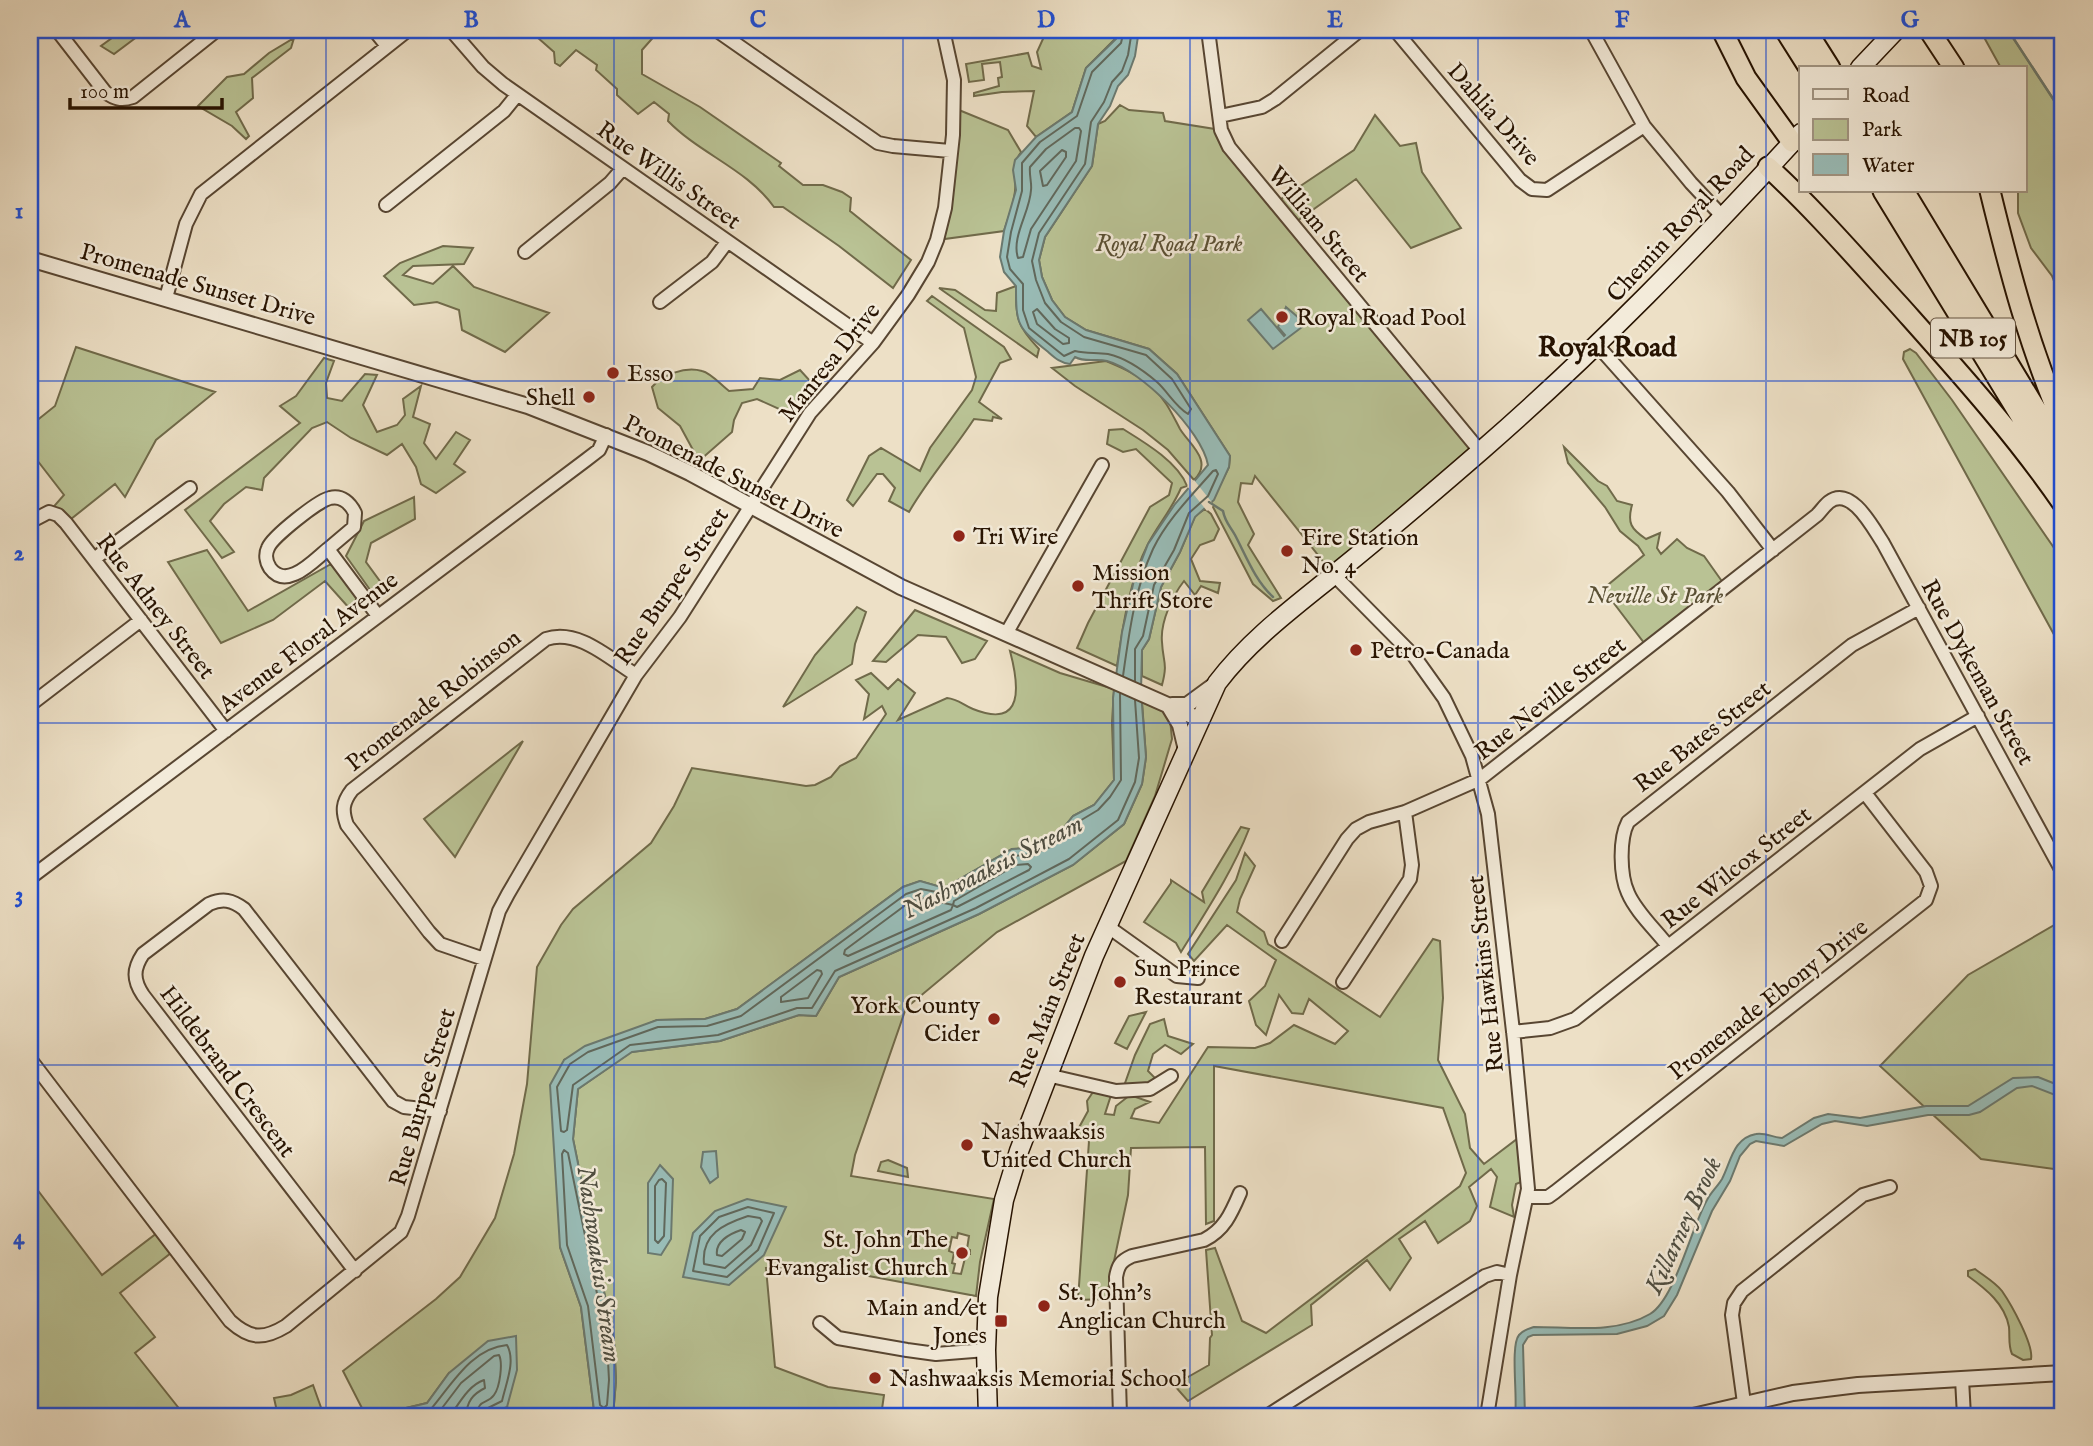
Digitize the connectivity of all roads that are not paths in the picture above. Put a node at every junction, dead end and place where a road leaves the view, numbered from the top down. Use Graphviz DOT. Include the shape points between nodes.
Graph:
graph roads {
  1 [pos="57,30"];
  2 [pos="217,30"];
  3 [pos="374,30"];
  4 [pos="408,30"];
  5 [pos="451,30"];
  6 [pos="943,30"];
  7 [pos="1208,30"];
  8 [pos="1360,30"];
  9 [pos="1395,30"];
  10 [pos="1591,30"];
  11 [pos="1723,30"];
  12 [pos="1785,30"];
  13 [pos="1806,30"];
  14 [pos="1896,30"];
  15 [pos="1929,30"];
  16 [pos="719,32"];
  17 [pos="387,46"];
  18 [pos="1821,65"];
  19 [pos="1862,66"];
  20 [pos="1953,66"];
  21 [pos="517,95"];
  22 [pos="1220,116"];
  23 [pos="1644,126"];
  24 [pos="1797,137"];
  25 [pos="950,150"];
  26 [pos="1768,167"];
  27 [pos="623,168"];
  28 [pos="1884,192"];
  29 [pos="1905,192"];
  30 [pos="1990,192"];
  31 [pos="386,205"];
  32 [pos="1722,216"];
  33 [pos="727,242"];
  34 [pos="525,252"];
  35 [pos="30,259"];
  36 [pos="166,298"];
  37 [pos="660,302"];
  38 [pos="873,343"];
  39 [pos="1598,346"];
  40 [pos="2063,424"];
  41 [pos="606,435"];
  42 [pos="1480,451"];
  43 [pos="2063,454"];
  44 [pos="1102,465"];
  45 [pos="2063,485"];
  46 [pos="190,488"];
  47 [pos="1846,500"];
  48 [pos="2063,504"];
  49 [pos="751,507"];
  50 [pos="30,522"];
  51 [pos="328,549"];
  52 [pos="1773,550"];
  53 [pos="94,559"];
  54 [pos="1334,575"];
  55 [pos="1919,608"];
  56 [pos="378,616"];
  57 [pos="141,620"];
  58 [pos="1006,634"];
  59 [pos="636,675"];
  60 [pos="1216,683"];
  61 [pos="1161,701"];
  62 [pos="30,705"];
  63 [pos="1978,716"];
  64 [pos="1199,719"];
  65 [pos="226,731"];
  66 [pos="1186,750"];
  67 [pos="1480,779"];
  68 [pos="1865,793"];
  69 [pos="1405,812"];
  70 [pos="2063,873"];
  71 [pos="30,878"];
  72 [pos="1107,926"];
  73 [pos="1282,941"];
  74 [pos="1668,946"];
  75 [pos="484,959"];
  76 [pos="1198,978"];
  77 [pos="1343,982"];
  78 [pos="1513,1031"];
  79 [pos="30,1059"];
  80 [pos="1046,1075"];
  81 [pos="1171,1076"];
  82 [pos="440,1111"];
  83 [pos="1891,1187"];
  84 [pos="1240,1193"];
  85 [pos="1528,1196"];
  86 [pos="355,1271"];
  87 [pos="1510,1275"];
  88 [pos="820,1323"];
  89 [pos="986,1350"];
  90 [pos="2063,1373"];
  91 [pos="1962,1379"];
  92 [pos="1744,1403"];
  93 [pos="988,1416"];
  94 [pos="1119,1416"];
  95 [pos="1267,1416"];
  96 [pos="1487,1416"];
  97 [pos="1693,1416"];
  98 [pos="1965,1416"];
  1 -- 2 [label="street" via="105,92 125,100"];
  3 -- 17 [label="street"];
  4 -- 17 [label="street"];
  5 -- 21 [label="street, Rue Willis Street" via="483,67"];
  6 -- 25 [label="street, Manresa Drive" via="954,80"];
  7 -- 22 [label="street, William Street"];
  8 -- 22 [label="street" via="1269,103"];
  9 -- 23 [label="street, Dahlia Drive" via="1532,189 1547,190"];
  10 -- 23 [label="street"];
  11 -- 24 [label="highway" via="1746,78"];
  12 -- 18 [label="highway"];
  13 -- 18 [label="highway"];
  14 -- 19 [label="main road"];
  15 -- 20 [label="highway"];
  16 -- 25 [label="street" via="878,143"];
  17 -- 36 [label="street" via="201,194 186,224"];
  21 -- 27 [label="street, Rue Willis Street"];
  21 -- 31 [label="street" via="504,111"];
  22 -- 42 [label="street, William Street" via="1224,138 1237,157"];
  23 -- 32 [label="street"];
  24 -- 26 [label="main road, Chemin Royal Road"];
  25 -- 38 [label="street, Manresa Drive" via="937,240 917,280"];
  26 -- 32 [label="main road, Chemin Royal Road"];
  26 -- 48 [label="highway" via="1814,211 1929,339 2029,456"];
  27 -- 33 [label="street, Rue Willis Street"];
  27 -- 34 [label="street"];
  28 -- 45 [label="highway, NB 105"];
  29 -- 43 [label="highway, NB 105"];
  30 -- 40 [label="highway" via="2003,247"];
  32 -- 39 [label="main road, Chemin Royal Road"];
  33 -- 37 [label="street" via="712,262"];
  33 -- 38 [label="street, Rue Willis Street"];
  35 -- 36 [label="street, Promenade Sunset Drive"];
  36 -- 41 [label="street, Promenade Sunset Drive" via="528,406"];
  38 -- 49 [label="street, Manresa Drive" via="810,413"];
  39 -- 42 [label="main road, Chemin Royal Road"];
  39 -- 52 [label="street" via="1728,492"];
  41 -- 49 [label="street, Promenade Sunset Drive"];
  41 -- 56 [label="street, Avenue Floral Avenue" via="599,450"];
  42 -- 54 [label="main road, Chemin Royal Road"];
  44 -- 58 [label="street"];
  46 -- 53 [label="street"];
  47 -- 52 [label="street, Rue Neville Street" via="1829,502"];
  47 -- 55 [label="street, Rue Dykeman Street" via="1858,508 1883,543"];
  49 -- 58 [label="street, Promenade Sunset Drive" via="901,587"];
  49 -- 59 [label="street, Rue Burpee Street" via="680,617"];
  50 -- 53 [label="street, Rue Adney Street" via="49,512 58,515"];
  51 -- 51 [label="street" via="349,533 356,520 352,506 339,498 325,500 274,538 266,561 276,574 291,576"];
  51 -- 56 [label="street"];
  52 -- 67 [label="street, Rue Neville Street"];
  53 -- 57 [label="street, Rue Adney Street"];
  54 -- 60 [label="main road, Chemin Royal Road" via="1265,630"];
  54 -- 67 [label="street, Rue Hawkins Street" via="1432,680 1458,723"];
  55 -- 63 [label="street, Rue Dykeman Street"];
  55 -- 74 [label="street, Rue Bates Street" via="1852,645 1628,822 1622,844 1628,894"];
  56 -- 65 [label="street, Avenue Floral Avenue"];
  57 -- 62 [label="street"];
  57 -- 65 [label="street, Rue Adney Street"];
  58 -- 61 [label="street, Promenade Sunset Drive"];
  59 -- 75 [label="street, Rue Burpee Street" via="503,902"];
  59 -- 75 [label="street, Promenade Robinson" via="576,638 557,635 546,639 345,799 342,812 347,825 429,932 440,944"];
  60 -- 61 [label="street" via="1187,705"];
  60 -- 64 [label="main road, Chemin Royal Road"];
  61 -- 64 [label="street, Promenade Sunset Drive"];
  61 -- 66 [label="street" via="1180,725"];
  63 -- 68 [label="street, Rue Wilcox Street" via="1920,749"];
  63 -- 70 [label="street, Rue Dykeman Street"];
  64 -- 66 [label="main road, Rue Main Street"];
  65 -- 71 [label="street, Avenue Floral Avenue"];
  66 -- 72 [label="main road, Rue Main Street"];
  67 -- 69 [label="street, Rue Neville Street"];
  67 -- 78 [label="street, Rue Hawkins Street"];
  68 -- 74 [label="street, Rue Wilcox Street"];
  68 -- 85 [label="street, Promenade Ebony Drive" via="1930,878 1926,900 1555,1192"];
  69 -- 73 [label="street, Rue Neville Street" via="1356,829"];
  69 -- 77 [label="street" via="1410,880"];
  72 -- 76 [label="street" via="1177,976"];
  72 -- 80 [label="main road, Rue Main Street"];
  74 -- 78 [label="street, Rue Wilcox Street" via="1575,1020 1550,1028"];
  75 -- 82 [label="street, Rue Burpee Street"];
  78 -- 85 [label="street, Rue Hawkins Street"];
  79 -- 86 [label="street, Rue Burpee Street" via="243,1333 273,1334"];
  80 -- 81 [label="street" via="1116,1091 1150,1089"];
  80 -- 89 [label="main road, Rue Main Street" via="1004,1200 991,1270"];
  82 -- 86 [label="street, Rue Burpee Street" via="401,1233"];
  82 -- 86 [label="street, Hildebrand Crescent" via="404,1107 393,1101 236,903 219,900 209,904 136,964 136,984 143,995"];
  83 -- 92 [label="street" via="1863,1195 1742,1291 1732,1315"];
  84 -- 94 [label="street" via="1227,1221 1212,1236 1132,1256 1118,1266"];
  85 -- 87 [label="street, Rue Hawkins Street"];
  87 -- 95 [label="street" via="1497,1272 1485,1276"];
  87 -- 96 [label="street, Rue Hawkins Street"];
  88 -- 89 [label="street" via="838,1338 894,1348 936,1353"];
  89 -- 93 [label="main road, Rue Main Street"];
  90 -- 91 [label="street"];
  91 -- 92 [label="street" via="1858,1385"];
  91 -- 98 [label="street"];
  92 -- 97 [label="street"];
}
